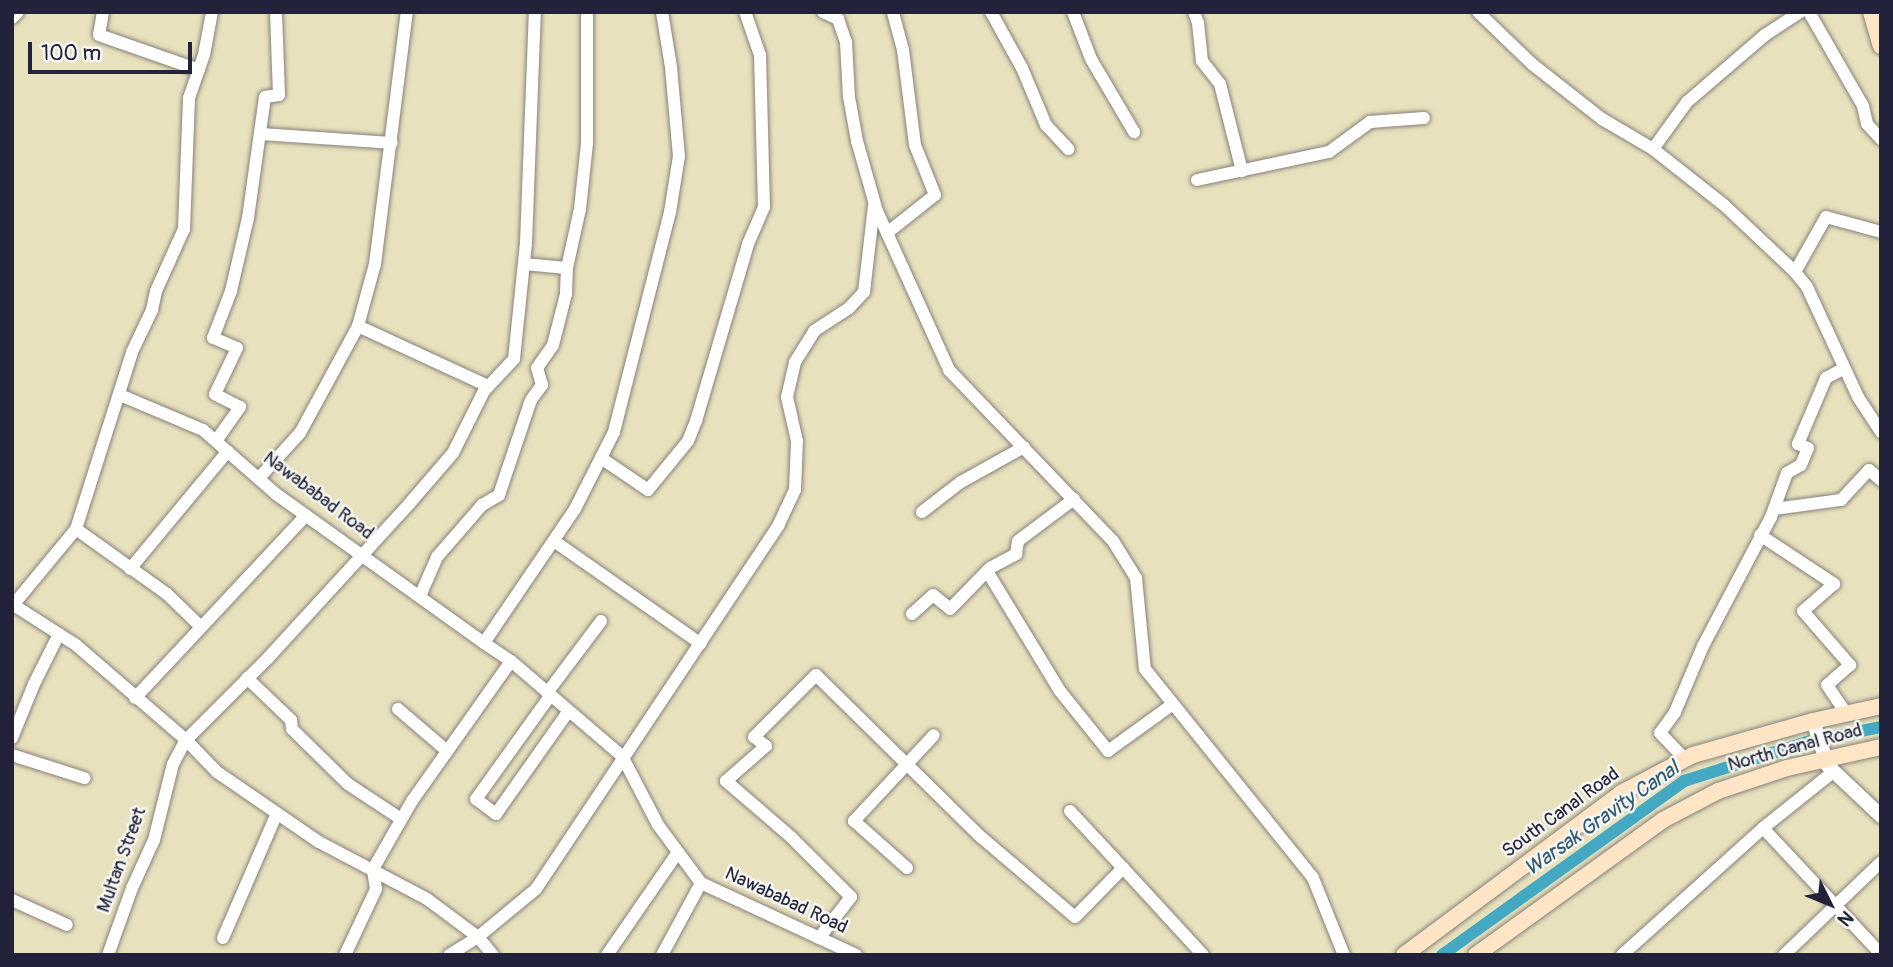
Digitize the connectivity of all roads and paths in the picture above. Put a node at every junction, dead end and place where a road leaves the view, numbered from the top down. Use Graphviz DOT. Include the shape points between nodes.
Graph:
graph roads {
  1 [pos="18,12"];
  2 [pos="103,12"];
  3 [pos="212,12"];
  4 [pos="275,12"];
  5 [pos="407,12"];
  6 [pos="535,12"];
  7 [pos="587,12"];
  8 [pos="662,12"];
  9 [pos="745,12"];
  10 [pos="823,12"];
  11 [pos="893,12"];
  12 [pos="991,12"];
  13 [pos="1073,12"];
  14 [pos="1194,12"];
  15 [pos="1478,12"];
  16 [pos="1800,12"];
  17 [pos="1809,12"];
  18 [pos="1871,12"];
  19 [pos="840,16"];
  20 [pos="12,18"];
  21 [pos="1881,46"];
  22 [pos="199,70"];
  23 [pos="1424,118"];
  24 [pos="1134,132"];
  25 [pos="260,134"];
  26 [pos="1881,139"];
  27 [pos="392,143"];
  28 [pos="1068,149"];
  29 [pos="1653,149"];
  30 [pos="1242,171"];
  31 [pos="1197,180"];
  32 [pos="874,202"];
  33 [pos="1881,232"];
  34 [pos="887,233"];
  35 [pos="524,264"];
  36 [pos="567,268"];
  37 [pos="1796,272"];
  38 [pos="358,326"];
  39 [pos="1845,368"];
  40 [pos="488,386"];
  41 [pos="120,395"];
  42 [pos="1881,432"];
  43 [pos="216,440"];
  44 [pos="1024,447"];
  45 [pos="228,451"];
  46 [pos="601,458"];
  47 [pos="259,478"];
  48 [pos="1881,480"];
  49 [pos="1074,499"];
  50 [pos="1774,509"];
  51 [pos="922,512"];
  52 [pos="306,515"];
  53 [pos="76,529"];
  54 [pos="1760,535"];
  55 [pos="554,541"];
  56 [pos="362,553"];
  57 [pos="130,569"];
  58 [pos="987,571"];
  59 [pos="420,596"];
  60 [pos="13,604"];
  61 [pos="912,614"];
  62 [pos="601,621"];
  63 [pos="201,627"];
  64 [pos="59,634"];
  65 [pos="484,643"];
  66 [pos="701,644"];
  67 [pos="511,661"];
  68 [pos="247,678"];
  69 [pos="549,694"];
  70 [pos="135,698"];
  71 [pos="1173,704"];
  72 [pos="1881,706"];
  73 [pos="398,709"];
  74 [pos="568,712"];
  75 [pos="1846,713"];
  76 [pos="1813,723"];
  77 [pos="934,735"];
  78 [pos="12,738"];
  79 [pos="186,740"];
  80 [pos="1881,747"];
  81 [pos="447,751"];
  82 [pos="12,755"];
  83 [pos="622,756"];
  84 [pos="1685,759"];
  85 [pos="1826,761"];
  86 [pos="906,763"];
  87 [pos="84,778"];
  88 [pos="1070,811"];
  89 [pos="277,813"];
  90 [pos="1881,816"];
  91 [pos="401,819"];
  92 [pos="1763,828"];
  93 [pos="678,852"];
  94 [pos="1881,862"];
  95 [pos="907,868"];
  96 [pos="1123,868"];
  97 [pos="373,869"];
  98 [pos="701,883"];
  99 [pos="12,900"];
  100 [pos="1836,905"];
  101 [pos="67,925"];
  102 [pos="478,937"];
  103 [pos="223,938"];
  104 [pos="819,938"];
  105 [pos="1881,954"];
  106 [pos="108,955"];
  107 [pos="345,955"];
  108 [pos="449,955"];
  109 [pos="493,955"];
  110 [pos="607,955"];
  111 [pos="662,955"];
  112 [pos="856,955"];
  113 [pos="1203,955"];
  114 [pos="1344,955"];
  115 [pos="1404,955"];
  116 [pos="1476,955"];
  117 [pos="1622,955"];
  118 [pos="1784,955"];
  1 -- 20 [label="street"];
  2 -- 22 [label="street" via="99,35"];
  3 -- 22 [label="street"];
  4 -- 25 [label="street" via="279,96 265,97"];
  5 -- 27 [label="street"];
  6 -- 35 [label="street, Multan Street"];
  7 -- 36 [label="street" via="587,143 580,209"];
  8 -- 46 [label="street" via="679,156 670,212 614,432"];
  9 -- 46 [label="street" via="760,55 764,207 748,244 696,421 688,440 648,490"];
  10 -- 19 [label="street"];
  11 -- 34 [label="street" via="903,50 915,145 935,195"];
  12 -- 28 [label="street" via="1046,125"];
  13 -- 24 [label="street" via="1091,59"];
  14 -- 30 [label="street" via="1202,61 1220,85"];
  15 -- 29 [label="street" via="1532,64 1602,119"];
  16 -- 29 [label="street" via="1765,35 1687,102"];
  17 -- 26 [label="street" via="1863,106 1867,124"];
  18 -- 21 [label="main road"];
  19 -- 32 [label="street" via="857,141"];
  22 -- 41 [label="street" via="189,98 184,229 132,352"];
  23 -- 30 [label="street" via="1370,122 1329,152"];
  25 -- 27 [label="street"];
  25 -- 43 [label="street" via="232,292 213,338 237,348 215,394 240,407"];
  27 -- 38 [label="street" via="375,264"];
  29 -- 37 [label="street" via="1724,205"];
  30 -- 31 [label="street"];
  32 -- 34 [label="street"];
  32 -- 66 [label="street" via="864,292 814,331 795,362 787,397 797,441 795,490 779,524"];
  33 -- 37 [label="street" via="1826,217"];
  34 -- 44 [label="street" via="949,370"];
  35 -- 36 [label="street"];
  35 -- 40 [label="street, Multan Street" via="514,359"];
  36 -- 59 [label="street" via="566,294 553,345 537,368 542,385 531,400 499,495 482,505 437,556"];
  37 -- 39 [label="street"];
  38 -- 40 [label="street"];
  38 -- 47 [label="street" via="300,433"];
  39 -- 42 [label="street"];
  39 -- 50 [label="street" via="1826,378 1798,444 1808,448 1801,465 1787,473"];
  40 -- 56 [label="street, Multan Street" via="453,453"];
  41 -- 43 [label="street, Nawababad Road" via="203,430"];
  41 -- 53 [label="street"];
  43 -- 45 [label="street, Nawababad Road"];
  44 -- 49 [label="street"];
  44 -- 51 [label="street" via="961,482"];
  45 -- 47 [label="street, Nawababad Road"];
  45 -- 57 [label="street"];
  46 -- 55 [label="street"];
  47 -- 52 [label="street, Nawababad Road"];
  48 -- 50 [label="street" via="1869,470 1842,500"];
  49 -- 58 [label="street" via="1018,541 1016,554"];
  49 -- 71 [label="street" via="1113,541 1136,578 1145,669"];
  50 -- 54 [label="street"];
  52 -- 56 [label="street, Nawababad Road"];
  52 -- 63 [label="street"];
  53 -- 57 [label="street"];
  53 -- 60 [label="street"];
  54 -- 75 [label="street" via="1834,584 1803,611 1850,665 1827,685"];
  54 -- 84 [label="street" via="1675,712 1660,733"];
  55 -- 65 [label="street"];
  55 -- 66 [label="street"];
  56 -- 59 [label="street, Nawababad Road"];
  56 -- 68 [label="street, Multan Street"];
  57 -- 63 [label="street" via="167,594"];
  58 -- 61 [label="street" via="950,609 933,595"];
  58 -- 71 [label="street" via="1060,691 1108,751"];
  59 -- 65 [label="street, Nawababad Road"];
  60 -- 64 [label="street"];
  62 -- 69 [label="street"];
  63 -- 70 [label="street"];
  64 -- 70 [label="street"];
  64 -- 78 [label="street"];
  65 -- 67 [label="street, Nawababad Road"];
  66 -- 83 [label="street"];
  67 -- 69 [label="street, Nawababad Road"];
  67 -- 81 [label="street"];
  68 -- 79 [label="street, Multan Street"];
  68 -- 91 [label="street" via="348,784"];
  69 -- 74 [label="street, Nawababad Road"];
  69 -- 74 [label="street" via="476,799 496,814"];
  70 -- 79 [label="street"];
  71 -- 114 [label="street" via="1313,878"];
  72 -- 75 [label="main road, South Canal Road"];
  73 -- 81 [label="street"];
  74 -- 83 [label="street, Nawababad Road"];
  75 -- 76 [label="main road, South Canal Road"];
  76 -- 84 [label="main road, South Canal Road"];
  76 -- 85 [label="street"];
  77 -- 86 [label="street"];
  79 -- 89 [label="street" via="217,772"];
  79 -- 106 [label="street, Multan Street" via="173,764 154,840"];
  80 -- 85 [label="main road, North Canal Road"];
  81 -- 91 [label="street"];
  82 -- 87 [label="street"];
  83 -- 93 [label="street, Nawababad Road" via="658,825"];
  83 -- 102 [label="street" via="536,889"];
  84 -- 115 [label="main road, South Canal Road" via="1621,793"];
  85 -- 90 [label="street"];
  85 -- 92 [label="street"];
  85 -- 116 [label="main road, North Canal Road" via="1787,768 1718,791 1663,820"];
  86 -- 95 [label="street" via="854,821"];
  86 -- 96 [label="street" via="981,837 1075,917"];
  86 -- 104 [label="street" via="816,675 754,737 766,746 726,781 851,897"];
  88 -- 96 [label="street"];
  89 -- 97 [label="street" via="319,842"];
  89 -- 103 [label="street"];
  91 -- 97 [label="street"];
  92 -- 100 [label="street"];
  92 -- 117 [label="street"];
  93 -- 98 [label="street, Nawababad Road"];
  93 -- 110 [label="street"];
  94 -- 100 [label="street"];
  96 -- 113 [label="street"];
  97 -- 102 [label="street" via="427,899"];
  97 -- 107 [label="street" via="376,889"];
  98 -- 104 [label="street, Nawababad Road"];
  98 -- 111 [label="street"];
  99 -- 101 [label="street"];
  100 -- 105 [label="street"];
  100 -- 118 [label="street"];
  102 -- 108 [label="street"];
  102 -- 109 [label="street"];
  104 -- 112 [label="street, Nawababad Road"];
}
